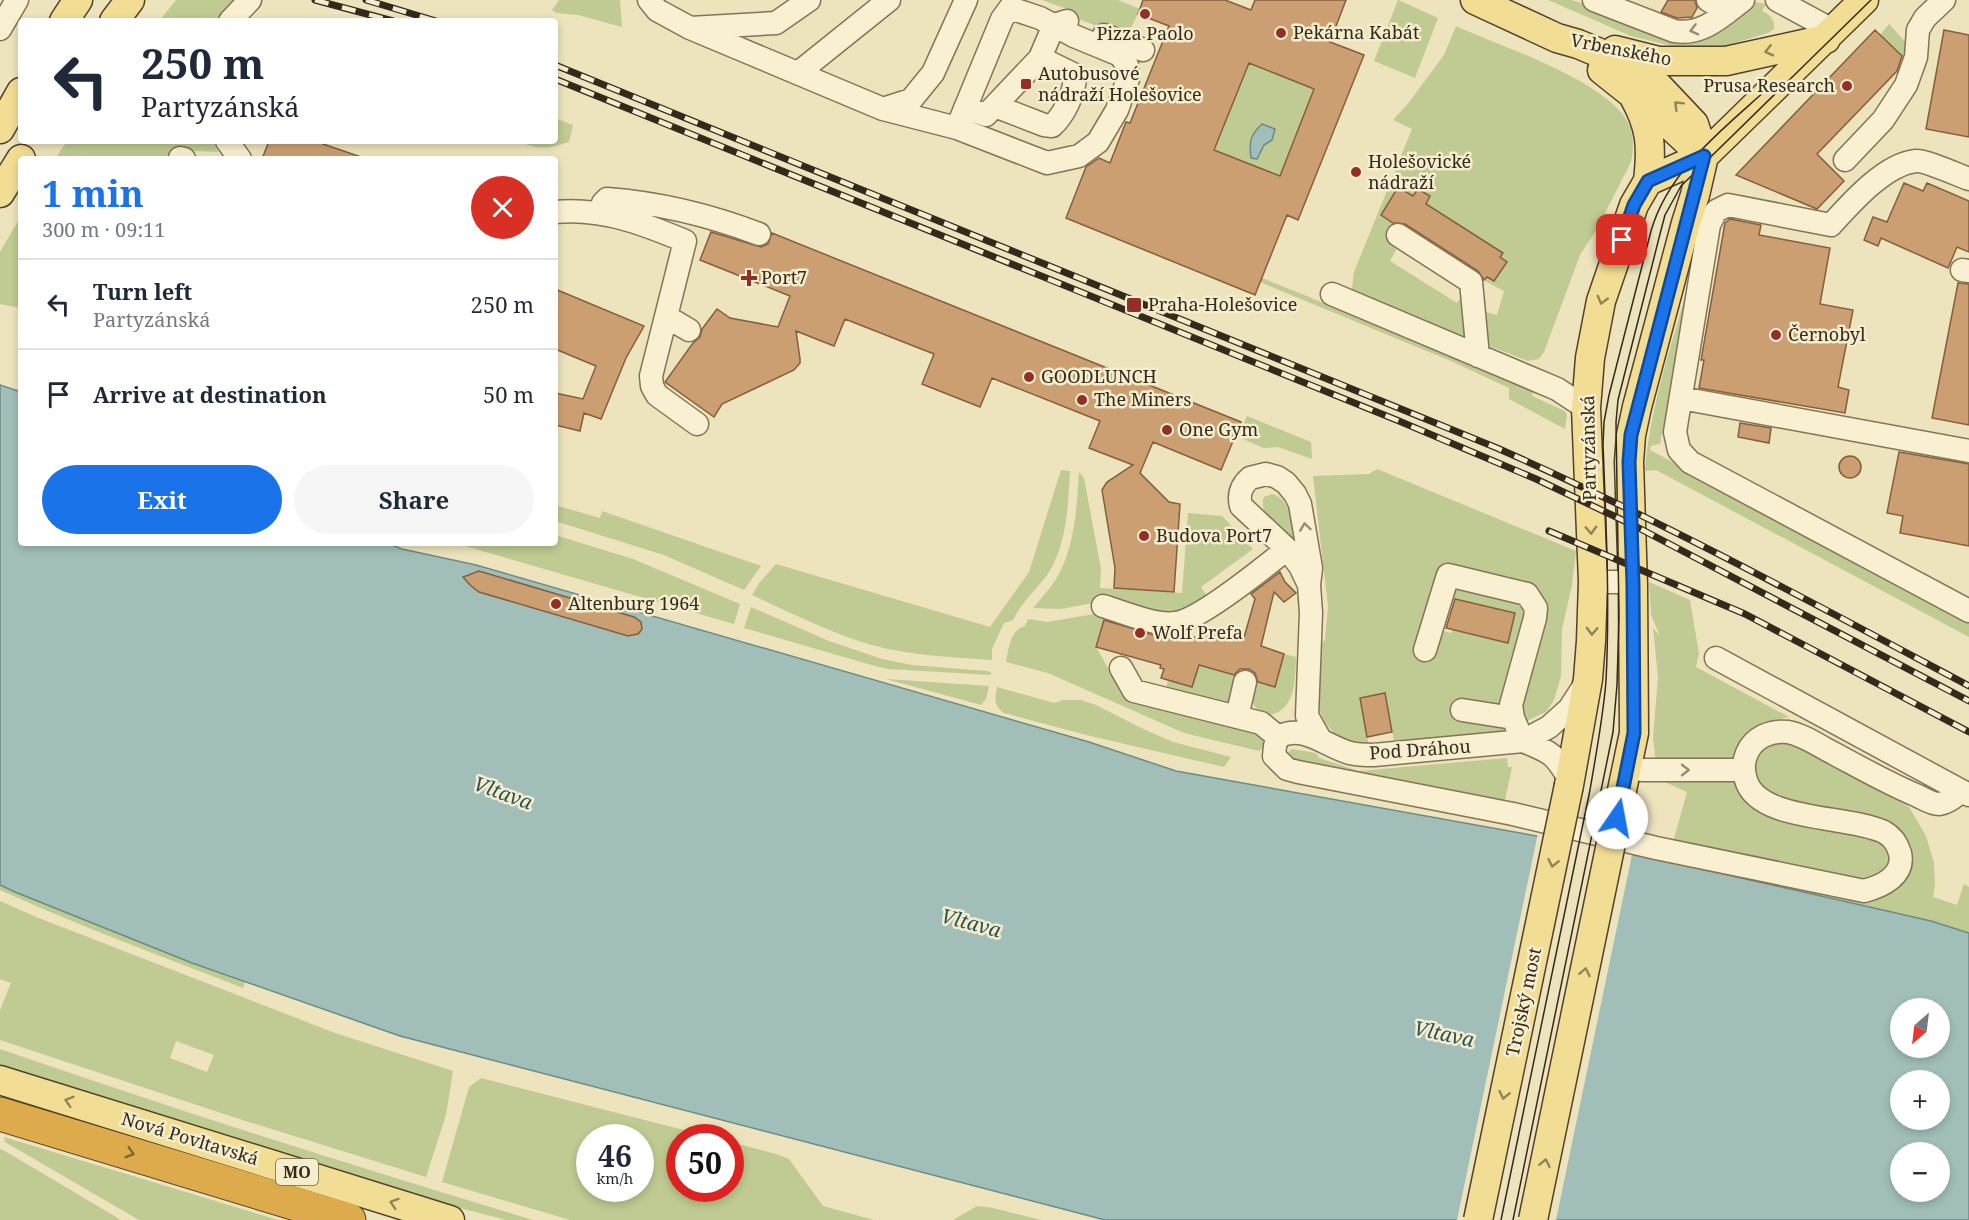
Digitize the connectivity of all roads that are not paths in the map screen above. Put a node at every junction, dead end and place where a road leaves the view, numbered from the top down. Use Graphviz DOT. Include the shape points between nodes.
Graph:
graph roads {
  1 [pos="17,0"];
  2 [pos="78,0"];
  3 [pos="130,0"];
  4 [pos="250,0"];
  5 [pos="649,0"];
  6 [pos="809,0"];
  7 [pos="889,0"];
  8 [pos="966,0"];
  9 [pos="1474,0"];
  10 [pos="1777,0"];
  11 [pos="1864,0"];
  12 [pos="1944,0"];
  13 [pos="1602,2"];
  14 [pos="1726,4"];
  15 [pos="1645,8"];
  16 [pos="66,18"];
  17 [pos="116,18"];
  18 [pos="233,18"];
  19 [pos="1054,25"];
  20 [pos="690,28"];
  21 [pos="0,29"];
  22 [pos="1830,35"];
  23 [pos="1557,38"];
  24 [pos="1143,50"];
  25 [pos="1040,58"];
  26 [pos="798,73"];
  27 [pos="1631,93"];
  28 [pos="18,97"];
  29 [pos="995,106"];
  30 [pos="883,109"];
  31 [pos="961,118"];
  32 [pos="0,129"];
  33 [pos="1704,156"];
  34 [pos="1845,159"];
  35 [pos="18,164"];
  36 [pos="1969,179"];
  37 [pos="1648,181"];
  38 [pos="0,193"];
  39 [pos="558,212"];
  40 [pos="603,214"];
  41 [pos="759,234"];
  42 [pos="1398,235"];
  43 [pos="1332,294"];
  44 [pos="667,317"];
  45 [pos="689,330"];
  46 [pos="1478,356"];
  47 [pos="1590,358"];
  48 [pos="1557,389"];
  49 [pos="1681,398"];
  50 [pos="1586,408"];
  51 [pos="697,424"];
  52 [pos="1969,451"];
  53 [pos="1287,549"];
  54 [pos="1593,582"];
  55 [pos="1309,585"];
  56 [pos="1633,585"];
  57 [pos="1103,606"];
  58 [pos="1969,611"];
  59 [pos="1425,650"];
  60 [pos="1716,658"];
  61 [pos="1121,669"];
  62 [pos="1588,680"];
  63 [pos="1245,682"];
  64 [pos="1462,710"];
  65 [pos="1237,717"];
  66 [pos="1513,718"];
  67 [pos="1320,739"];
  68 [pos="1523,741"];
  69 [pos="1276,746"];
  70 [pos="1628,768"];
  71 [pos="1743,770"];
  72 [pos="1569,783"];
  73 [pos="1966,793"];
  74 [pos="0,1080"];
  75 [pos="0,1114"];
  76 [pos="0,1127"];
  77 [pos="74,1136"];
  78 [pos="349,1220"];
  79 [pos="450,1220"];
  80 [pos="1478,1220"];
  81 [pos="1533,1220"];
  1 -- 21 [label="street"];
  2 -- 16 [label="main road"];
  3 -- 17 [label="main road"];
  4 -- 18 [label="street"];
  5 -- 20 [label="street" via="657,10"];
  6 -- 20 [label="street" via="776,23"];
  7 -- 26 [label="street"];
  8 -- 30 [label="street" via="933,73 911,100"];
  9 -- 23 [label="main road, Vrbenského"];
  10 -- 22 [label="street"];
  11 -- 22 [label="main road"];
  12 -- 34 [label="street" via="1918,30 1916,57 1906,85 1883,120"];
  13 -- 15 [label="street"];
  14 -- 15 [label="street, one-way" via="1701,29 1687,33 1674,31"];
  19 -- 24 [label="street" via="1065,20"];
  19 -- 25 [label="street"];
  19 -- 31 [label="street" via="1010,8"];
  19 -- 31 [label="street" via="1120,55 1127,65 1128,79 1117,110 1098,142 1079,156 1047,163"];
  20 -- 26 [label="street"];
  22 -- 23 [label="main road, Vrbenského, one-way" via="1711,62 1659,61"];
  22 -- 33 [label="main road"];
  23 -- 27 [label="main road, Vrbenského"];
  33 -- 23 [label="main road, Vrbenského, one-way" via="1694,124 1659,87 1619,61"];
  25 -- 29 [label="street"];
  25 -- 29 [label="street" via="1075,75 1067,103 1055,123 1044,125"];
  26 -- 30 [label="street"];
  27 -- 33 [label="main road, Vrbenského"];
  27 -- 37 [label="main road, Vrbenského" via="1649,133"];
  28 -- 32 [label="main road"];
  29 -- 31 [label="street" via="986,116"];
  30 -- 31 [label="street"];
  33 -- 37 [label="main road"];
  33 -- 56 [label="main road" via="1631,435"];
  35 -- 38 [label="main road"];
  36 -- 49 [label="street" via="1918,160 1899,165 1866,188 1831,225 1728,205 1716,212 1709,225"];
  37 -- 47 [label="main road, Partyzánská, one-way" via="1634,205 1601,301"];
  39 -- 40 [label="street"];
  40 -- 41 [label="street" via="607,199 639,202 717,218"];
  40 -- 44 [label="street" via="642,223 695,245"];
  42 -- 46 [label="street" via="1471,282"];
  43 -- 46 [label="street"];
  44 -- 45 [label="street"];
  44 -- 51 [label="street" via="651,376 652,386 657,395"];
  46 -- 48 [label="street"];
  47 -- 48 [label="street"];
  47 -- 50 [label="main road, Partyzánská"];
  48 -- 50 [label="street"];
  49 -- 52 [label="street"];
  49 -- 58 [label="street" via="1675,432 1679,450 1690,462"];
  50 -- 54 [label="main road, Partyzánská, one-way"];
  53 -- 55 [label="street"];
  55 -- 53 [label="street, one-way" via="1311,568 1295,494 1277,477 1266,474 1250,478 1241,490 1241,506"];
  53 -- 57 [label="street" via="1202,611 1176,623"];
  54 -- 56 [label="street"];
  54 -- 62 [label="main road, Partyzánská, one-way"];
  55 -- 67 [label="street" via="1308,716"];
  56 -- 70 [label="main road" via="1634,733"];
  59 -- 66 [label="street" via="1448,575 1527,594 1536,608 1510,705"];
  60 -- 73 [label="street"];
  61 -- 65 [label="street" via="1134,691"];
  62 -- 68 [label="street, Pod Dráhou" via="1569,709 1549,727"];
  62 -- 72 [label="main road, Partyzánská"];
  63 -- 65 [label="street"];
  64 -- 66 [label="street"];
  65 -- 69 [label="street" via="1261,723"];
  66 -- 68 [label="street"];
  67 -- 68 [label="street, Pod Dráhou" via="1351,753 1374,755"];
  67 -- 69 [label="street, Pod Dráhou" via="1297,732 1284,733"];
  68 -- 72 [label="street, Pod Dráhou" via="1550,752"];
  69 -- 71 [label="street" via="1287,769 1298,772 1513,814 1864,891 1879,887 1900,868 1897,843 1886,833 1759,800 1748,788"];
  70 -- 71 [label="street, one-way"];
  81 -- 70 [label="main road, one-way, bridge"];
  71 -- 73 [label="street" via="1746,755 1759,738 1786,732 1936,804"];
  72 -- 80 [label="main road, Trojský most, one-way, bridge"];
  79 -- 74 [label="main road, Nová Povltavská / MO, one-way"];
  75 -- 77 [label="highway, Nová Povltavská / MO"];
  76 -- 77 [label="highway"];
  77 -- 78 [label="highway, Nová Povltavská / MO, one-way"];
}
